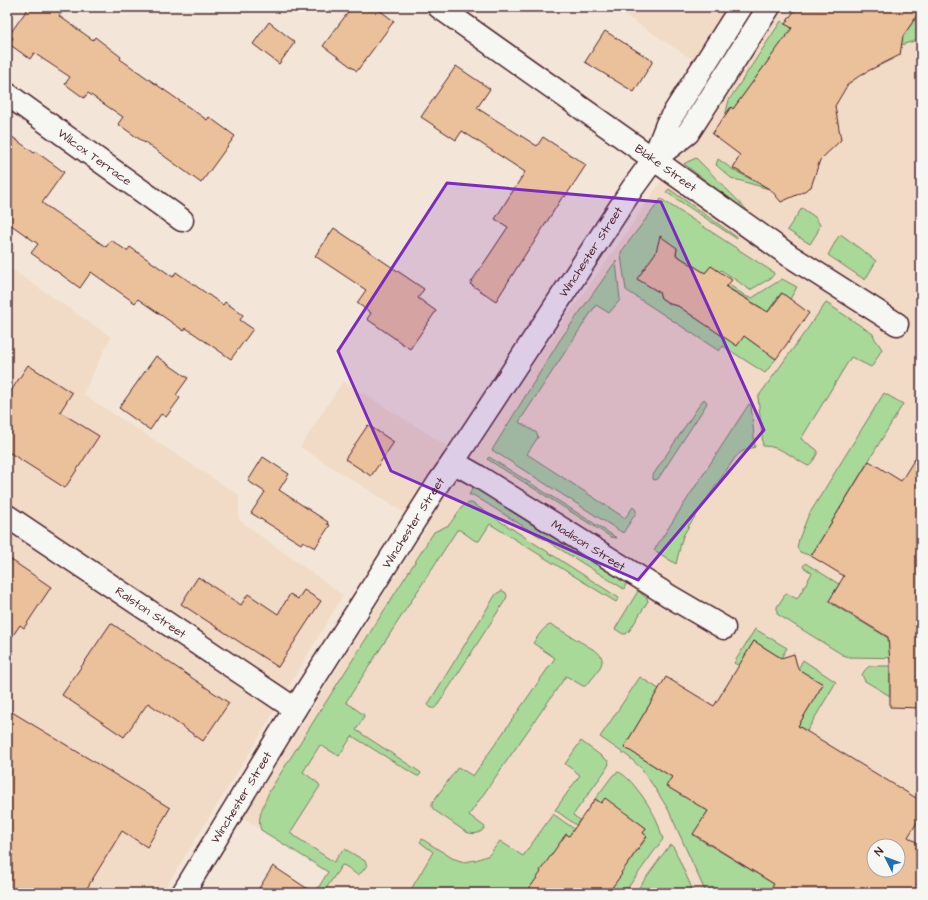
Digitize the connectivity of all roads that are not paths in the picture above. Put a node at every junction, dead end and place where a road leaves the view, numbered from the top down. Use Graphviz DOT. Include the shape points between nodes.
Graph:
graph roads {
  1 [pos="439,7"];
  2 [pos="741,7"];
  3 [pos="769,7"];
  4 [pos="7,94"];
  5 [pos="653,160"];
  6 [pos="182,220"];
  7 [pos="897,324"];
  8 [pos="453,462"];
  9 [pos="7,516"];
  10 [pos="724,628"];
  11 [pos="294,709"];
  12 [pos="183,893"];
  1 -- 5 [label="street, Blake Street"];
  2 -- 5 [label="street, Winchester Street" via="667,124"];
  3 -- 5 [label="street, Winchester Street" via="688,133"];
  4 -- 6 [label="street, Wilcox Terrace"];
  5 -- 7 [label="street, Blake Street" via="790,256"];
  5 -- 8 [label="street, Winchester Street"];
  8 -- 10 [label="street, Madison Street"];
  8 -- 11 [label="street, Winchester Street"];
  9 -- 11 [label="street, Ralston Street"];
  11 -- 12 [label="street, Winchester Street"];
}
